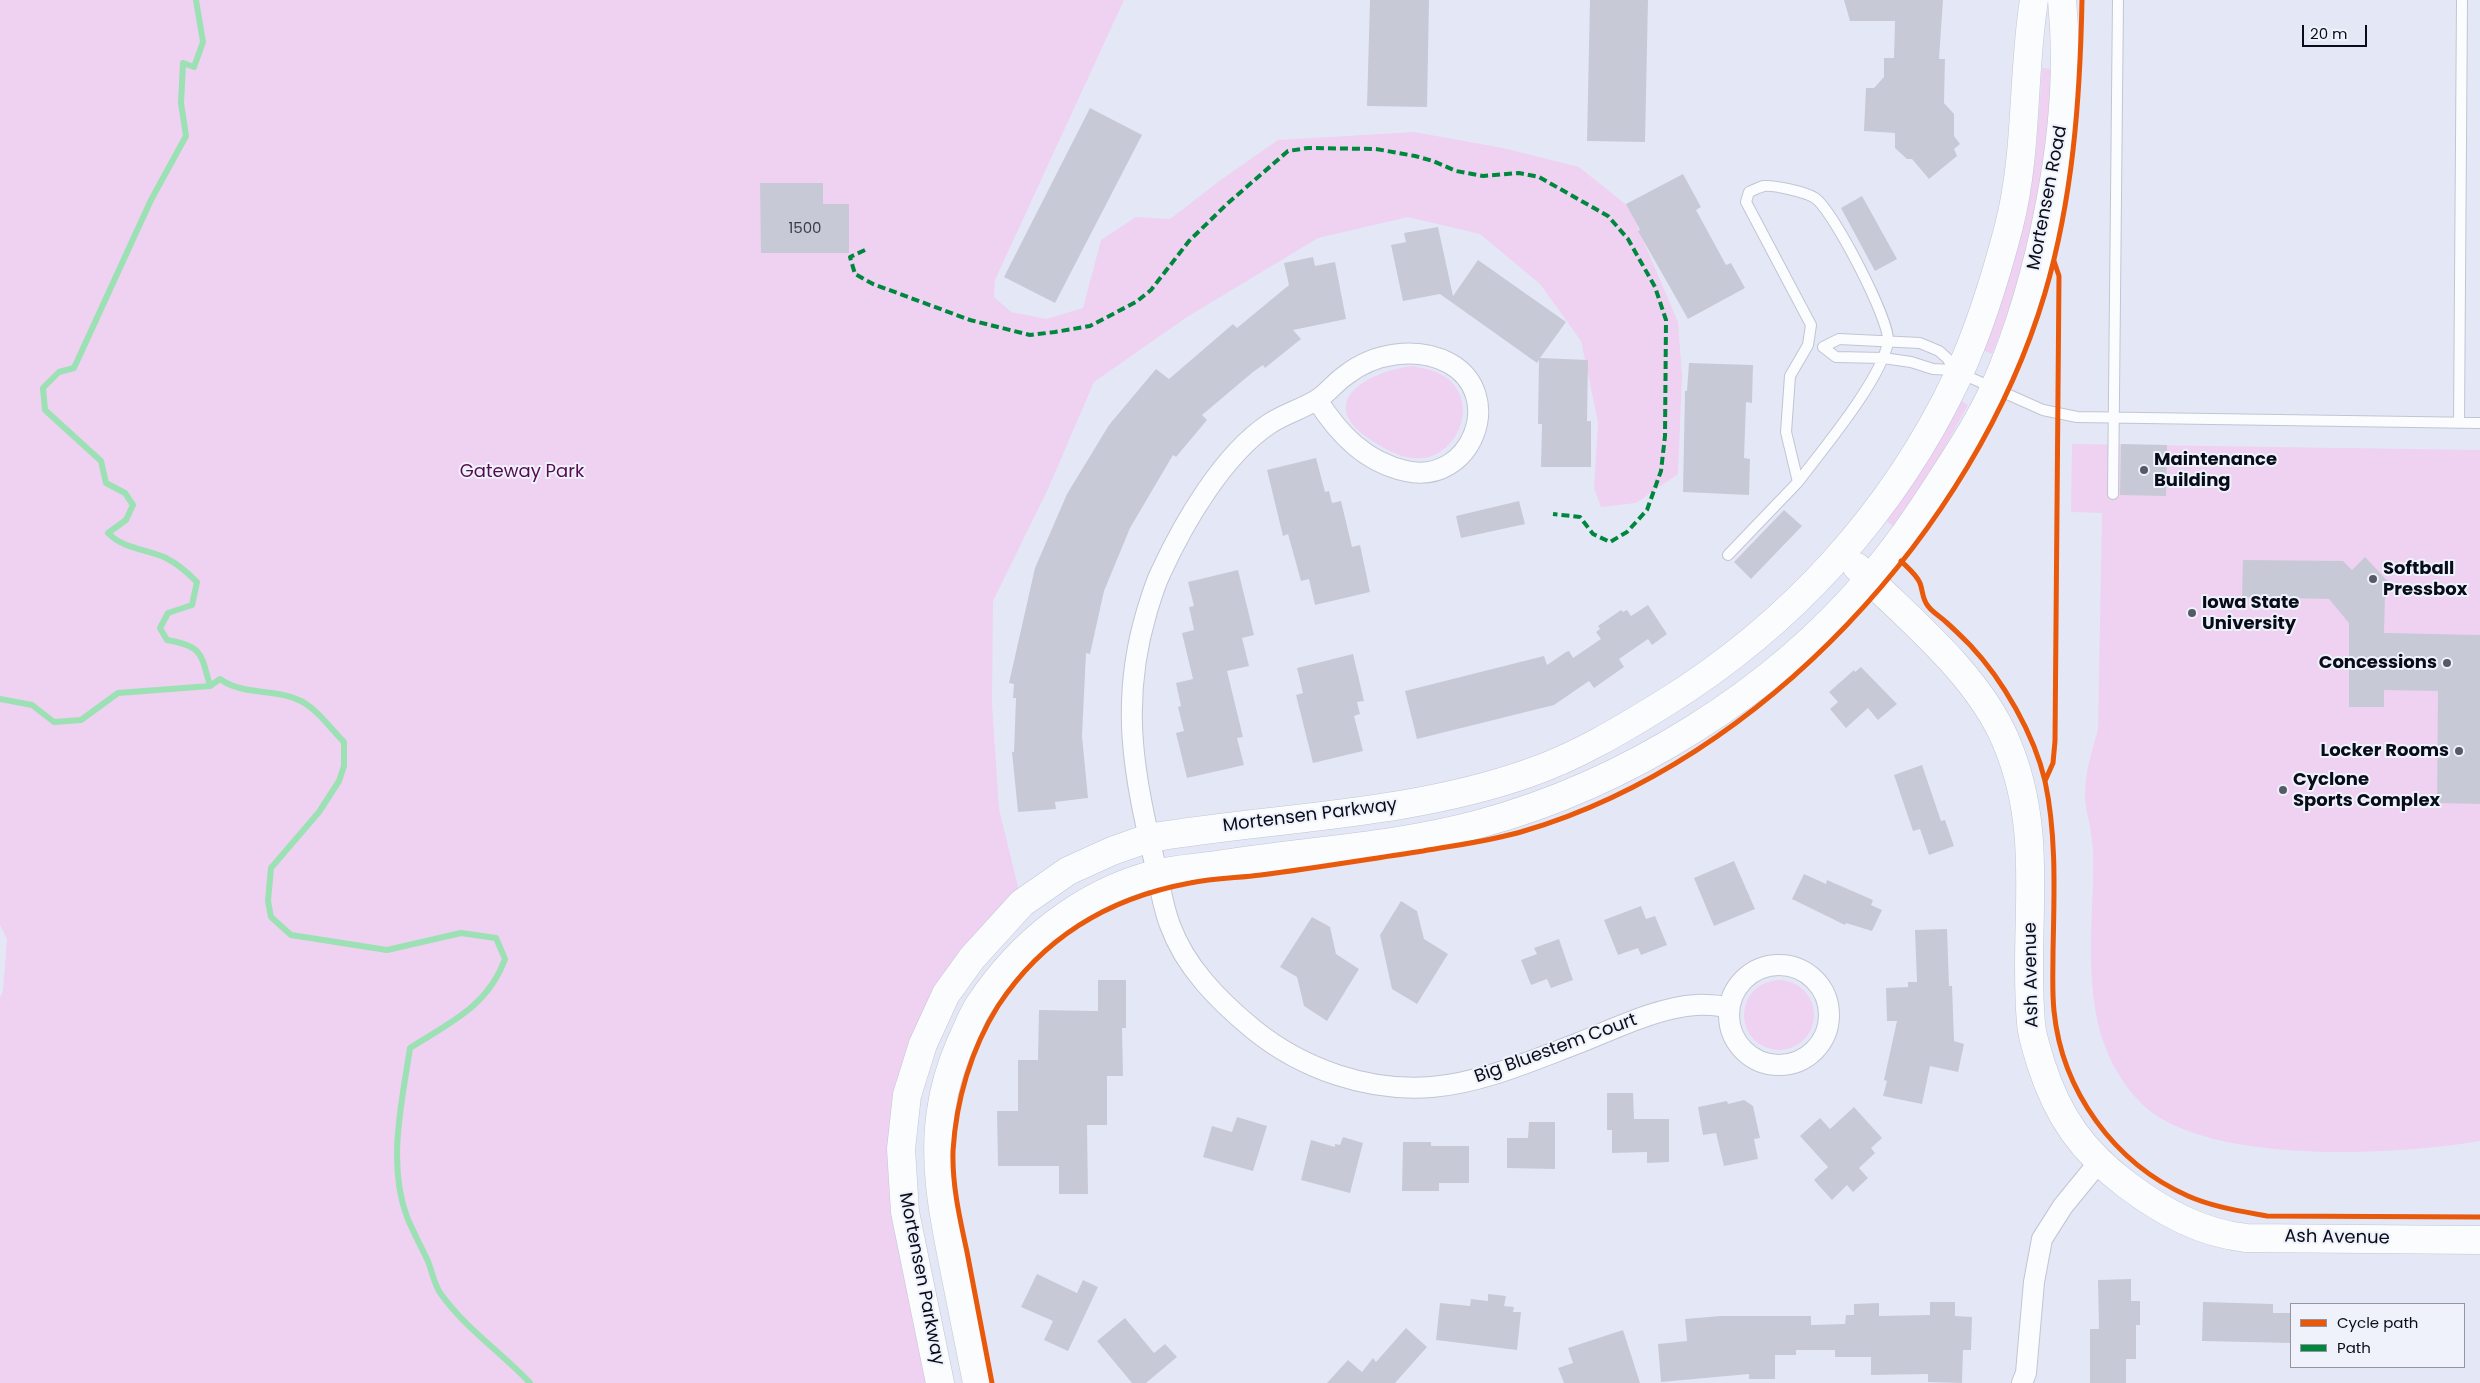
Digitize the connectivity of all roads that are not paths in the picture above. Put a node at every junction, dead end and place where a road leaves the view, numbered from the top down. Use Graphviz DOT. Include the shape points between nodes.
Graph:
graph roads {
  1 [pos="2034,0"];
  2 [pos="2062,0"];
  3 [pos="2118,0"];
  4 [pos="2462,0"];
  5 [pos="1888,340"];
  6 [pos="1808,345"];
  7 [pos="1823,347"];
  8 [pos="1883,358"];
  9 [pos="1956,371"];
  10 [pos="1994,389"];
  11 [pos="1317,400"];
  12 [pos="2114,417"];
  13 [pos="2459,423"];
  14 [pos="2480,423"];
  15 [pos="1798,482"];
  16 [pos="2113,494"];
  17 [pos="1843,553"];
  18 [pos="1728,555"];
  19 [pos="1869,579"];
  20 [pos="1149,838"];
  21 [pos="1157,874"];
  22 [pos="1730,1007"];
  23 [pos="2099,1162"];
  24 [pos="2480,1240"];
  25 [pos="940,1383"];
  26 [pos="978,1383"];
  27 [pos="2022,1383"];
  1 -- 9 [label="street, Mortensen Road" via="2021,161 2010,222 1989,296"];
  2 -- 10 [label="street, Mortensen Road" via="2065,100 2058,161 2025,307"];
  3 -- 12 [label="lane"];
  4 -- 13 [label="lane"];
  5 -- 6 [label="lane" via="1874,296 1829,213 1816,198 1798,191 1764,186 1750,192 1746,202 1811,325"];
  5 -- 7 [label="lane" via="1839,338"];
  5 -- 8 [label="lane"];
  5 -- 9 [label="lane" via="1920,343 1939,351"];
  6 -- 7 [label="lane"];
  6 -- 15 [label="lane" via="1790,376 1786,432"];
  7 -- 8 [label="lane" via="1836,357"];
  8 -- 9 [label="lane"];
  8 -- 15 [label="lane" via="1847,417"];
  9 -- 10 [label="lane"];
  9 -- 17 [label="street, Mortensen Parkway" via="1936,419 1891,492"];
  10 -- 12 [label="lane" via="2059,414"];
  10 -- 19 [label="street, Mortensen Parkway" via="1966,441 1918,516"];
  11 -- 11 [label="street" via="1348,373 1374,358 1404,353 1428,356 1451,364 1468,380 1476,397 1477,431 1459,458 1439,471 1417,474 1389,467 1366,455 1331,421"];
  11 -- 20 [label="street, Big Bluestem Court" via="1266,425 1240,450 1204,494 1177,536 1157,580 1138,641 1130,712 1136,780"];
  12 -- 13 [label="lane"];
  12 -- 16 [label="lane"];
  13 -- 14 [label="lane"];
  15 -- 18 [label="lane"];
  17 -- 19 [label="street, Ash Avenue"];
  17 -- 20 [label="street, Mortensen Parkway" via="1798,602 1705,678 1600,742 1530,773 1409,804"];
  19 -- 21 [label="street, Mortensen Parkway" via="1824,626 1730,705 1662,748 1611,775 1544,804 1474,825 1420,836"];
  19 -- 23 [label="street, Ash Avenue" via="1957,667 1989,708 2005,739 2027,808 2031,850 2031,1015 2034,1043 2060,1114"];
  20 -- 21 [label="street, Big Bluestem Court"];
  20 -- 25 [label="street, Mortensen Parkway" via="1112,850 1068,871 1022,903 972,958 946,994 923,1044 907,1095 901,1148 905,1212"];
  21 -- 22 [label="street, Big Bluestem Court" via="1170,925 1183,949 1204,983 1234,1013 1274,1047 1327,1072 1373,1085 1432,1087 1478,1078 1646,1016 1695,1005"];
  21 -- 26 [label="street, Mortensen Parkway" via="1087,902 1024,948 975,1010 954,1059 941,1109 938,1160 942,1206"];
  22 -- 22 [label="street" via="1744,979 1772,965 1788,966 1803,971 1816,981 1829,1009 1828,1025 1822,1041 1810,1054 1779,1066 1747,1054 1736,1040 1730,1024"];
  23 -- 24 [label="street, Ash Avenue" via="2151,1203 2174,1216 2226,1235 2246,1238"];
  23 -- 27 [label="street" via="2062,1206 2042,1239"];
}
